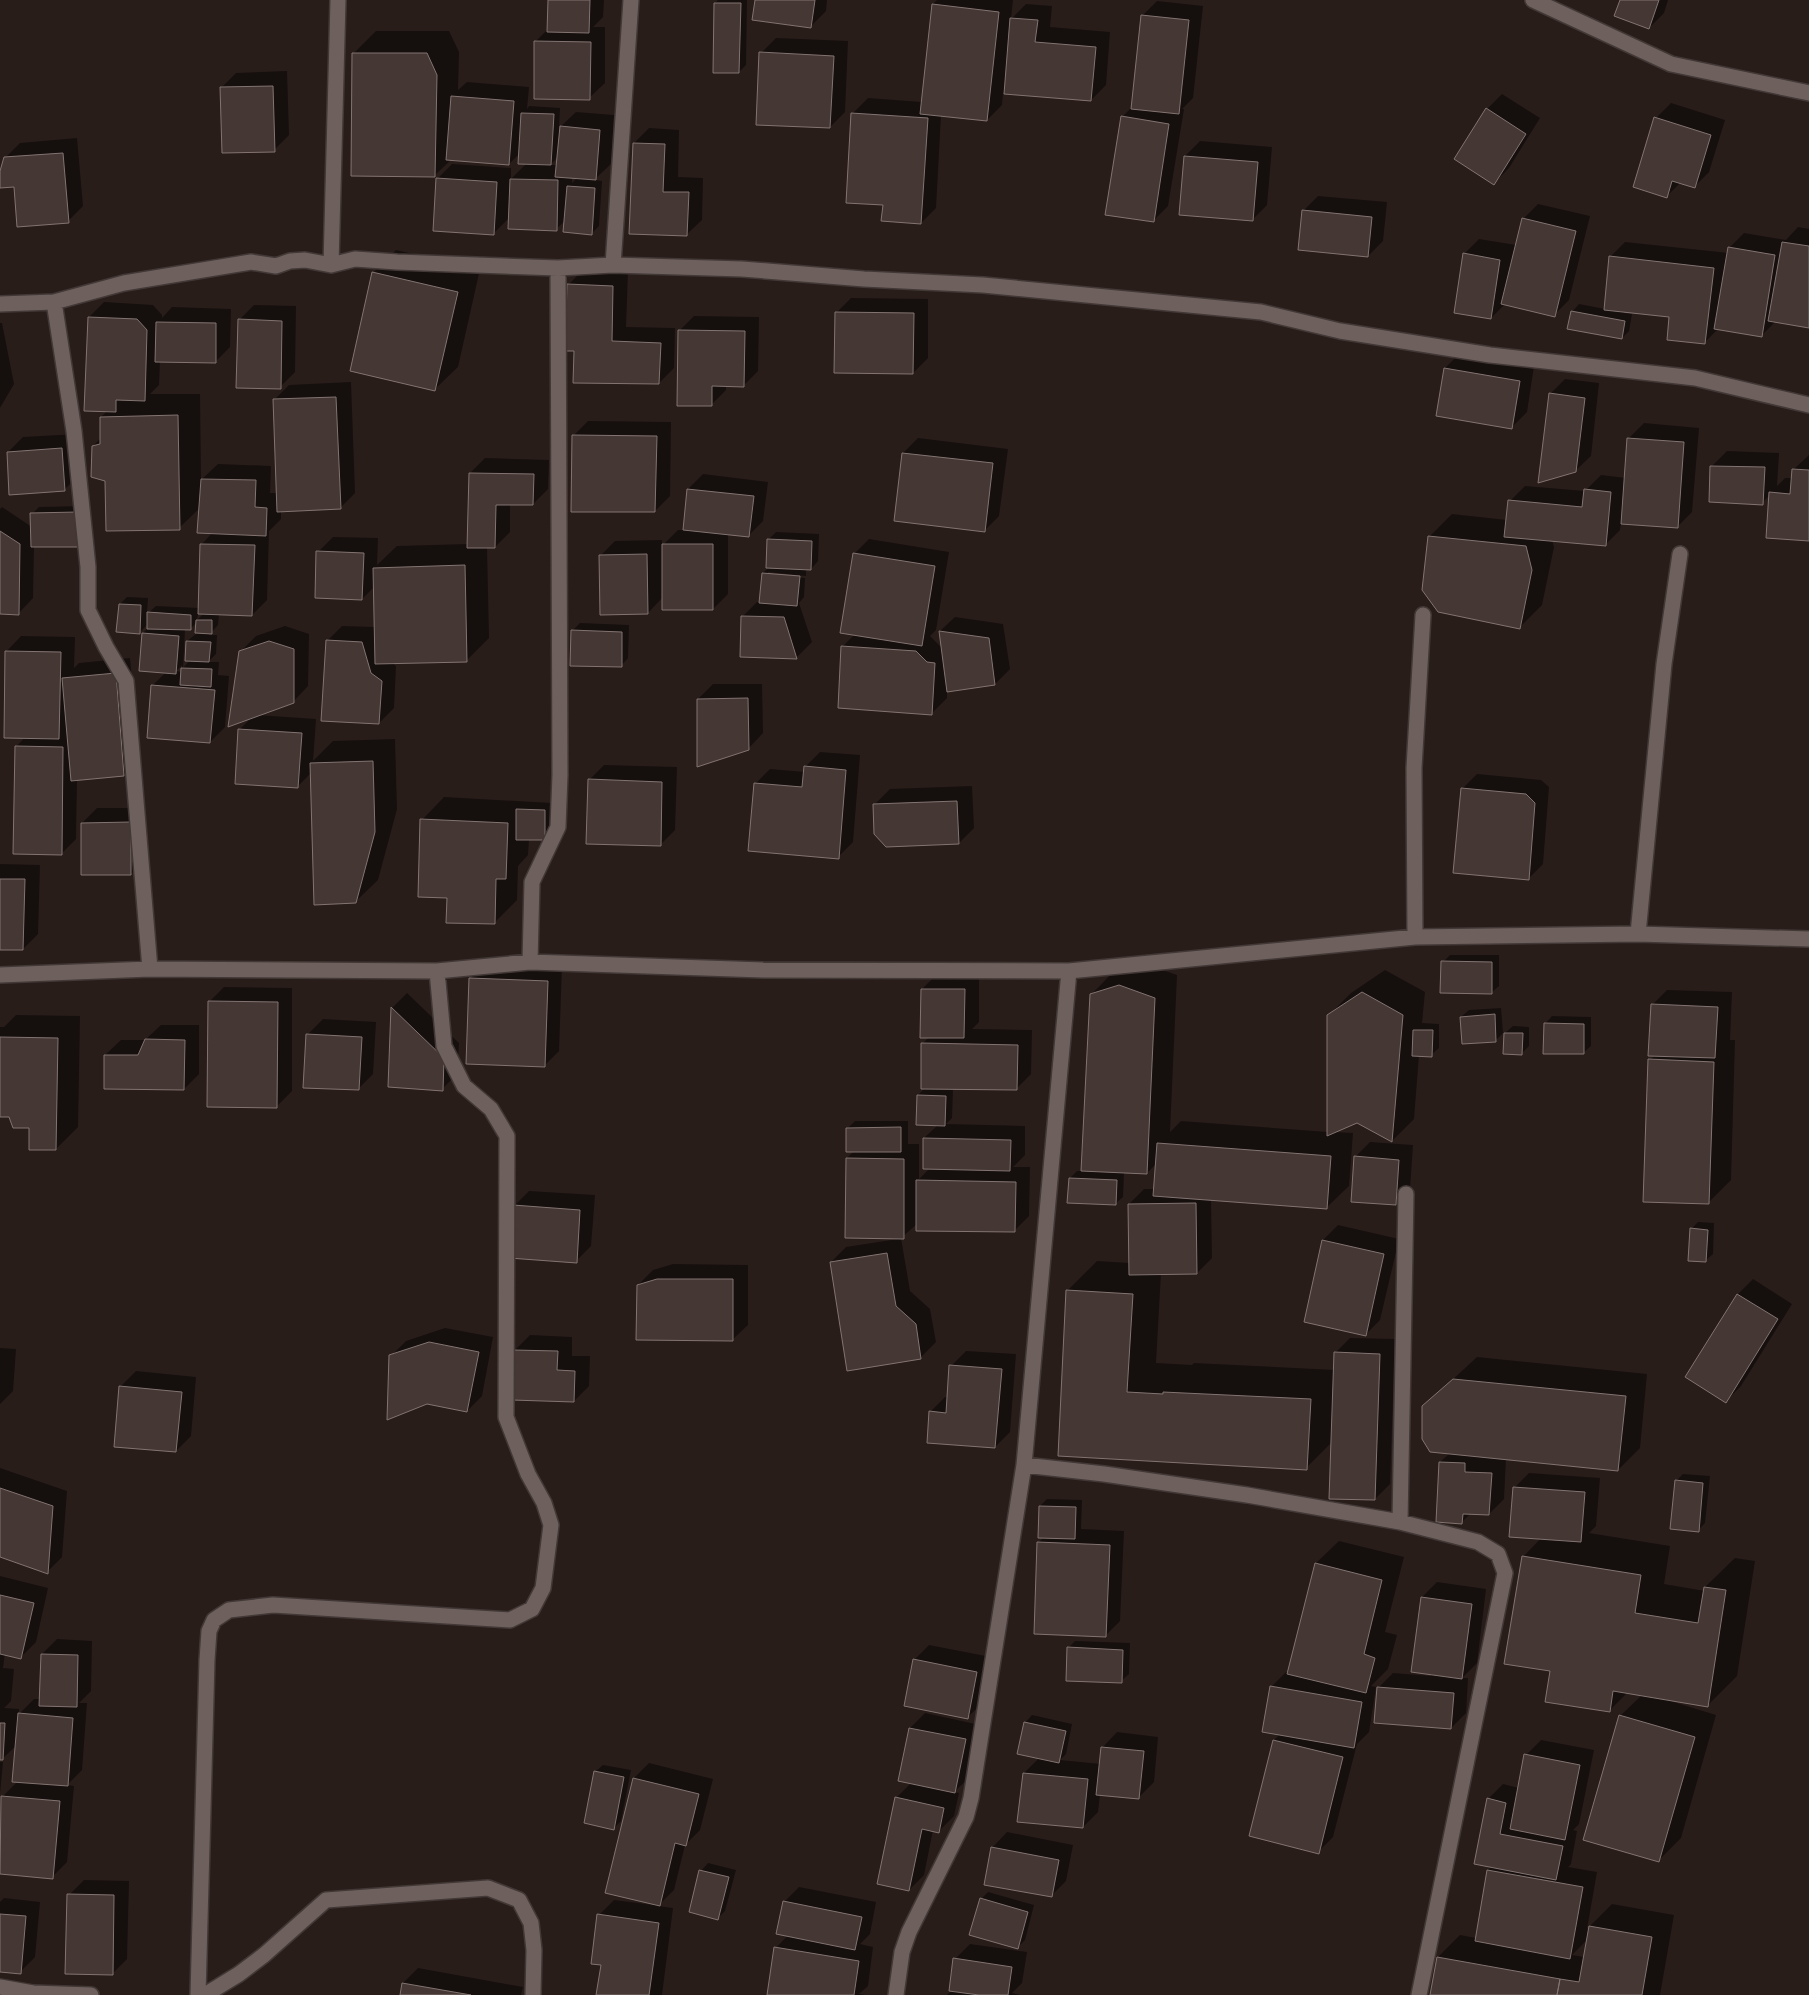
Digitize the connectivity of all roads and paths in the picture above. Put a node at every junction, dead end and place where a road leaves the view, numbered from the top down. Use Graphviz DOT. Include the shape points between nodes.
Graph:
graph roads {
  1 [pos="338,0"];
  2 [pos="631,0"];
  3 [pos="1533,0"];
  4 [pos="1809,93"];
  5 [pos="613,264"];
  6 [pos="331,265"];
  7 [pos="558,268"];
  8 [pos="54,302"];
  9 [pos="0,304"];
  10 [pos="1809,404"];
  11 [pos="1680,554"];
  12 [pos="1422,615"];
  13 [pos="1638,934"];
  14 [pos="1415,937"];
  15 [pos="1809,939"];
  16 [pos="530,962"];
  17 [pos="150,969"];
  18 [pos="436,971"];
  19 [pos="1069,971"];
  20 [pos="0,975"];
  21 [pos="1406,1194"];
  22 [pos="1024,1465"];
  23 [pos="1400,1522"];
  24 [pos="0,1987"];
  25 [pos="91,1995"];
  26 [pos="198,1995"];
  27 [pos="205,1995"];
  28 [pos="533,1995"];
  29 [pos="896,1995"];
  30 [pos="1419,1995"];
  1 -- 6 [label="street"];
  2 -- 5 [label="street"];
  3 -- 4 [label="street" via="1671,64"];
  5 -- 7 [label="street"];
  5 -- 10 [label="street" via="983,285 1260,312 1340,332 1490,355 1695,378"];
  6 -- 7 [label="street" via="356,259"];
  6 -- 8 [label="street" via="305,260 276,266 251,262 124,284"];
  7 -- 16 [label="street" via="559,818 558,827 532,882"];
  8 -- 9 [label="street"];
  8 -- 17 [label="street" via="74,431 88,567 88,610 126,681"];
  11 -- 13 [label="street" via="1664,664"];
  12 -- 14 [label="street" via="1414,768"];
  13 -- 14 [label="street"];
  13 -- 15 [label="street"];
  14 -- 19 [label="street"];
  16 -- 18 [label="street"];
  16 -- 19 [label="street" via="763,970"];
  17 -- 18 [label="street"];
  17 -- 20 [label="street"];
  18 -- 26 [label="street" via="444,1046 464,1086 491,1109 507,1136 506,1417 528,1474 544,1503 550,1525 543,1588 532,1609 510,1620 273,1604 229,1610 214,1620 208,1631"];
  19 -- 22 [label="street"];
  21 -- 23 [label="street"];
  22 -- 23 [label="street" via="1247,1494"];
  22 -- 29 [label="street" via="971,1798 966,1817 909,1932 902,1952"];
  23 -- 30 [label="street" via="1478,1542 1498,1554 1505,1573"];
  24 -- 25 [label="street" via="33,1993"];
  27 -- 28 [label="street" via="264,1955 326,1900 488,1888 519,1900 531,1923"];
}
